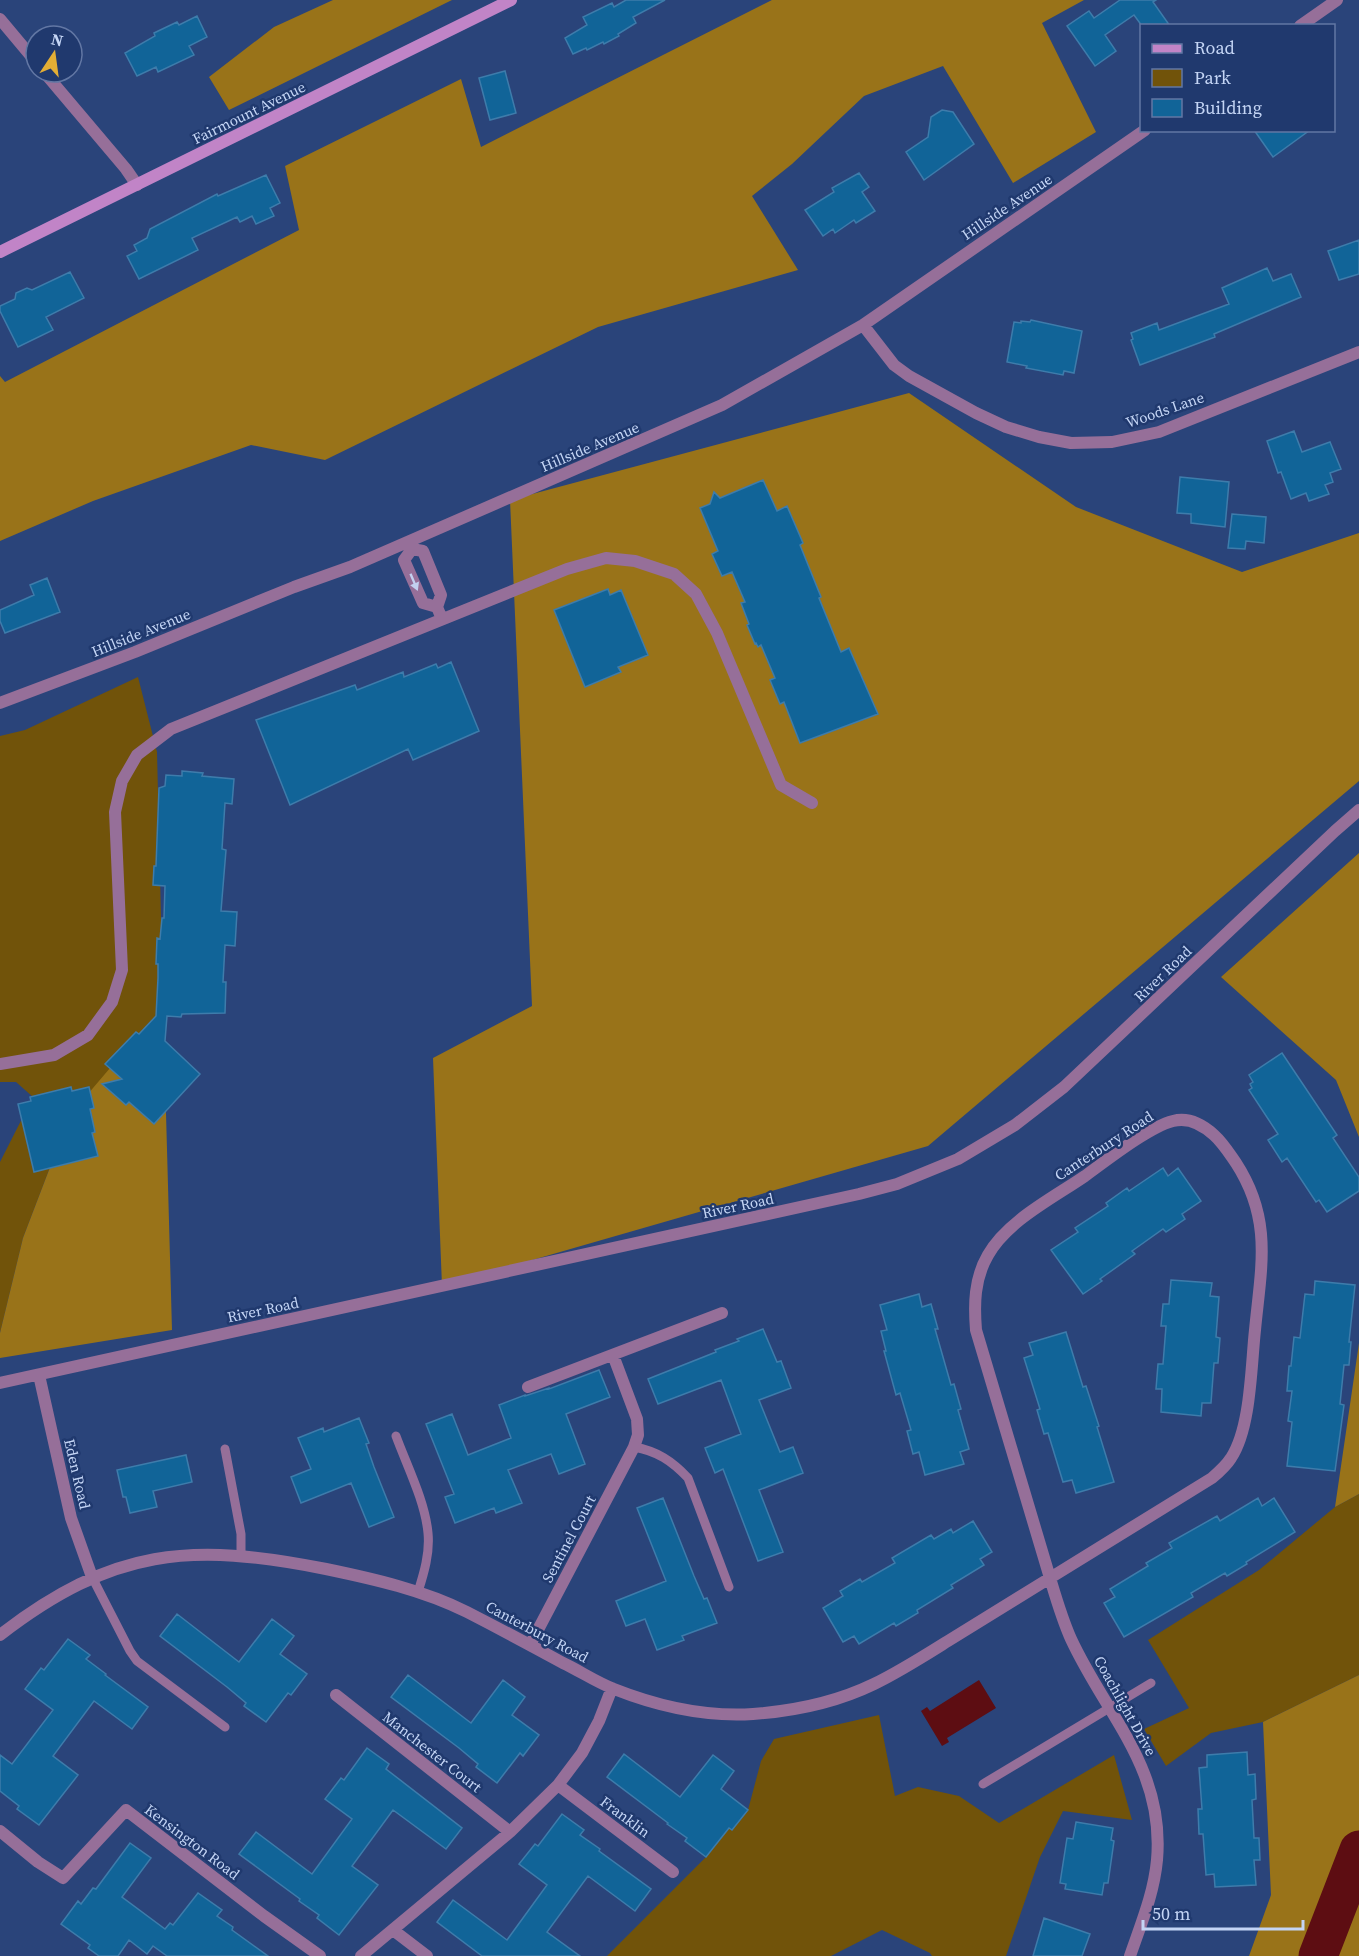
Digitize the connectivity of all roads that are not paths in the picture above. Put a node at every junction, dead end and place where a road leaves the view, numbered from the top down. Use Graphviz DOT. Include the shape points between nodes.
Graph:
graph roads {
  1 [pos="511,0"];
  2 [pos="1337,0"];
  3 [pos="0,19"];
  4 [pos="1303,24"];
  5 [pos="24,48"];
  6 [pos="54,84"];
  7 [pos="1142,132"];
  8 [pos="137,185"];
  9 [pos="0,252"];
  10 [pos="863,324"];
  11 [pos="1359,352"];
  12 [pos="410,545"];
  13 [pos="440,613"];
  14 [pos="0,703"];
  15 [pos="812,803"];
  16 [pos="1359,810"];
  17 [pos="0,1065"];
  18 [pos="722,1313"];
  19 [pos="613,1355"];
  20 [pos="39,1375"];
  21 [pos="0,1383"];
  22 [pos="528,1387"];
  23 [pos="396,1436"];
  24 [pos="634,1447"];
  25 [pos="225,1449"];
  26 [pos="241,1556"];
  27 [pos="92,1577"];
  28 [pos="1050,1578"];
  29 [pos="729,1587"];
  30 [pos="418,1592"];
  31 [pos="0,1635"];
  32 [pos="530,1645"];
  33 [pos="1151,1683"];
  34 [pos="612,1688"];
  35 [pos="336,1695"];
  36 [pos="1110,1707"];
  37 [pos="225,1727"];
  38 [pos="983,1784"];
  39 [pos="558,1785"];
  40 [pos="0,1831"];
  41 [pos="510,1832"];
  42 [pos="673,1872"];
  43 [pos="393,1930"];
  44 [pos="320,1956"];
  45 [pos="361,1956"];
  46 [pos="427,1956"];
  47 [pos="1130,1956"];
  1 -- 8 [label="main road, Fairmount Avenue"];
  2 -- 4 [label="street"];
  3 -- 5 [label="street"];
  6 -- 8 [label="street"];
  7 -- 10 [label="street, Hillside Avenue"];
  8 -- 9 [label="main road, Fairmount Avenue"];
  10 -- 11 [label="street, Woods Lane" via="894,364 909,376 1006,427 1071,442 1112,442 1159,432"];
  10 -- 12 [label="street, Hillside Avenue" via="722,405"];
  12 -- 13 [label="street" via="423,551 441,595"];
  12 -- 13 [label="street, one-way" via="404,560 423,603"];
  12 -- 14 [label="street, Hillside Avenue"];
  13 -- 15 [label="street" via="606,558 635,561 674,574 696,594 717,633 781,785"];
  13 -- 17 [label="street" via="171,729 137,755 122,780 115,812 122,970 112,1002 88,1035 54,1055"];
  16 -- 20 [label="street, River Road" via="1064,1088 1015,1125 958,1159 897,1184 859,1194"];
  18 -- 19 [label="street"];
  19 -- 22 [label="street"];
  19 -- 24 [label="street, Sentinel Court" via="637,1419"];
  20 -- 21 [label="street, River Road"];
  20 -- 27 [label="street, Eden Road" via="71,1518"];
  23 -- 30 [label="lane" via="428,1533 425,1571"];
  24 -- 29 [label="lane" via="648,1449 675,1464 687,1478"];
  24 -- 32 [label="street, Sentinel Court"];
  25 -- 26 [label="lane" via="241,1534"];
  26 -- 27 [label="street, Canterbury Road" via="171,1556 121,1566"];
  26 -- 30 [label="street, Canterbury Road" via="363,1577"];
  27 -- 31 [label="street, Canterbury Road"];
  27 -- 37 [label="lane" via="137,1661"];
  28 -- 28 [label="street, Canterbury Road" via="1212,1478 1238,1443 1247,1410 1261,1270 1261,1221 1246,1178 1223,1143 1204,1126 1186,1120 1174,1120 1156,1128 1014,1224 984,1262 976,1292 976,1330"];
  28 -- 34 [label="street, Canterbury Road" via="874,1684 819,1703 782,1711 706,1713 661,1705"];
  28 -- 36 [label="street, Coachlight Drive" via="1071,1638"];
  30 -- 32 [label="street, Canterbury Road" via="464,1610"];
  32 -- 34 [label="street, Canterbury Road"];
  33 -- 36 [label="lane"];
  34 -- 39 [label="street" via="582,1753"];
  35 -- 41 [label="street, Manchester Court"];
  36 -- 38 [label="lane"];
  36 -- 47 [label="street, Coachlight Drive" via="1151,1790 1158,1841 1153,1890"];
  39 -- 41 [label="street"];
  39 -- 42 [label="street, Franklin"];
  40 -- 44 [label="street, Kensington Road" via="63,1878 126,1810"];
  41 -- 43 [label="street"];
  43 -- 45 [label="street"];
  43 -- 46 [label="street"];
}
